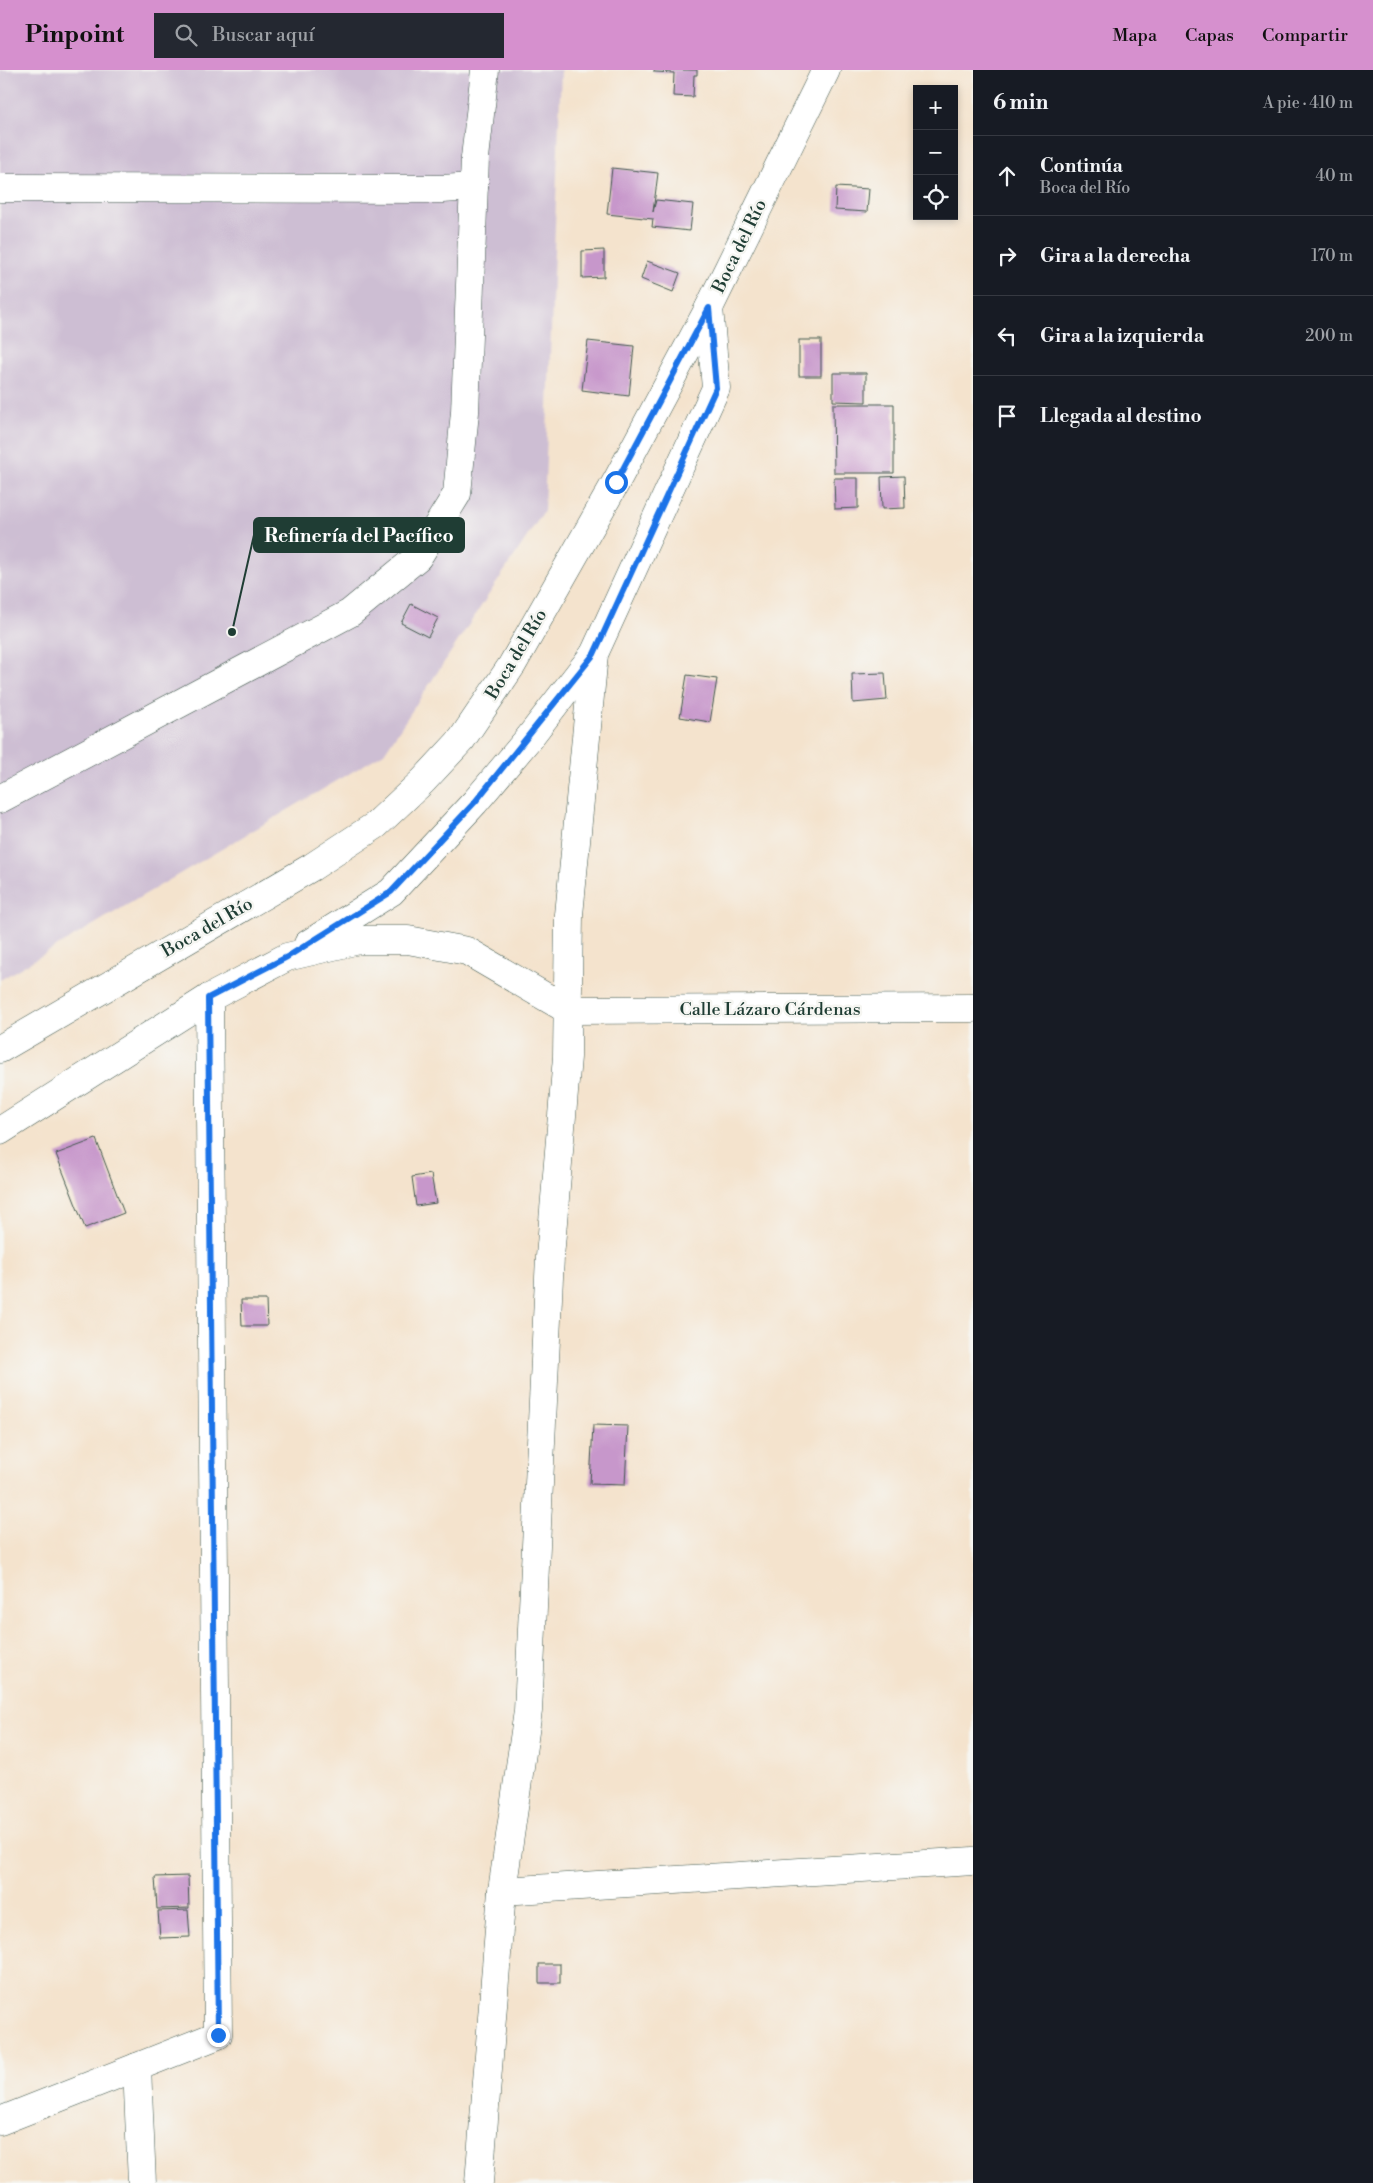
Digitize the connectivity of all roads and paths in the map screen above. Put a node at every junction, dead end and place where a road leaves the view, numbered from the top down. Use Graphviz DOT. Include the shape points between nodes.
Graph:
graph roads {
  1 [pos="485,70"];
  2 [pos="826,70"];
  3 [pos="474,187"];
  4 [pos="0,188"];
  5 [pos="709,308"];
  6 [pos="594,654"];
  7 [pos="0,799"];
  8 [pos="287,957"];
  9 [pos="208,998"];
  10 [pos="973,1008"];
  11 [pos="568,1010"];
  12 [pos="0,1050"];
  13 [pos="0,1131"];
  14 [pos="973,1861"];
  15 [pos="502,1892"];
  16 [pos="137,2067"];
  17 [pos="0,2121"];
  18 [pos="142,2183"];
  19 [pos="480,2183"];
  1 -- 3 [label="street"];
  2 -- 5 [label="street, Boca del Río"];
  3 -- 4 [label="street"];
  3 -- 7 [label="street" via="465,412 457,494 418,557 350,613"];
  5 -- 6 [label="street" via="716,388"];
  5 -- 12 [label="street, Boca del Río" via="616,482 512,665 462,739 423,781 376,825 312,867"];
  6 -- 8 [label="street" via="475,802 391,892"];
  6 -- 11 [label="street" via="569,915"];
  8 -- 9 [label="street"];
  8 -- 11 [label="street" via="359,940 408,940 467,951"];
  9 -- 13 [label="street"];
  9 -- 16 [label="street" via="218,2035"];
  10 -- 11 [label="street, Calle Lázaro Cárdenas"];
  11 -- 15 [label="street" via="550,1257 528,1711"];
  14 -- 15 [label="street"];
  15 -- 19 [label="street"];
  16 -- 17 [label="street"];
  16 -- 18 [label="street"];
}
